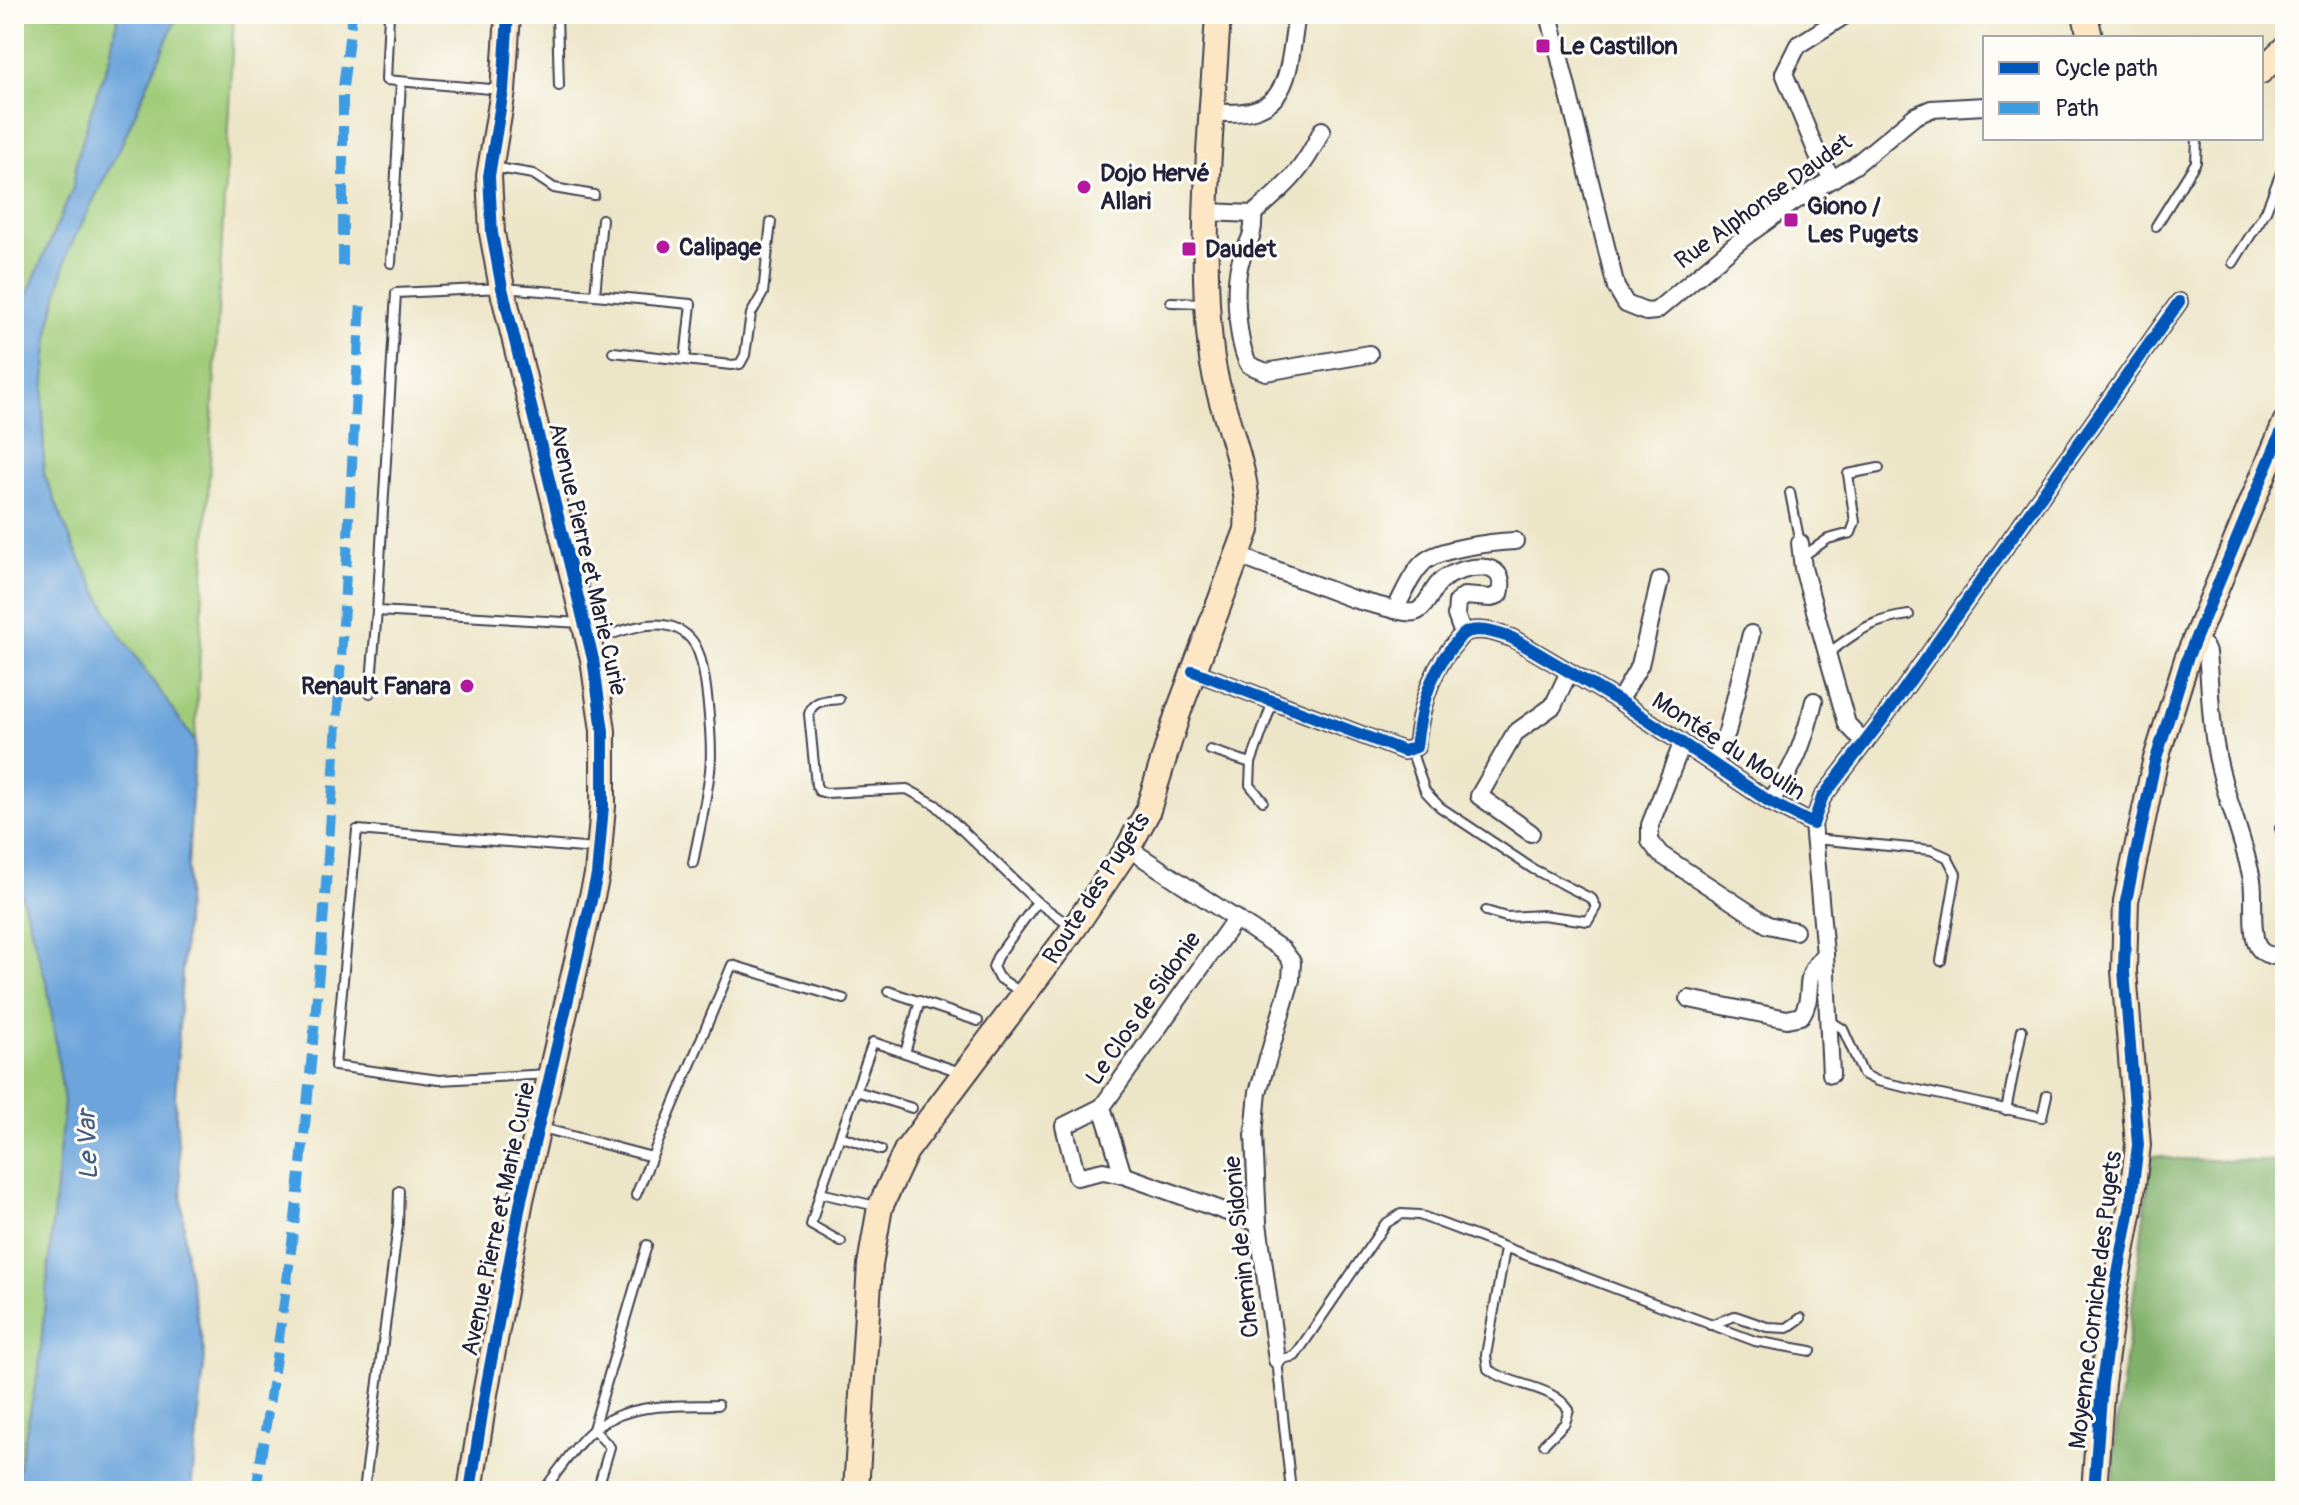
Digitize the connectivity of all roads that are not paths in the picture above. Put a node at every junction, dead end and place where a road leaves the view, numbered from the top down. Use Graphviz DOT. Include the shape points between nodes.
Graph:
graph roads {
  1 [pos="389,14"];
  2 [pos="508,14"];
  3 [pos="557,14"];
  4 [pos="1218,14"];
  5 [pos="1297,14"];
  6 [pos="1549,14"];
  7 [pos="1847,14"];
  8 [pos="2085,14"];
  9 [pos="2090,36"];
  10 [pos="2285,48"];
  11 [pos="2263,69"];
  12 [pos="401,82"];
  13 [pos="559,86"];
  14 [pos="503,91"];
  15 [pos="1983,106"];
  16 [pos="1213,112"];
  17 [pos="1322,130"];
  18 [pos="2197,140"];
  19 [pos="2285,162"];
  20 [pos="490,167"];
  21 [pos="1833,179"];
  22 [pos="594,195"];
  23 [pos="1207,212"];
  24 [pos="1253,214"];
  25 [pos="602,219"];
  26 [pos="771,222"];
  27 [pos="2156,226"];
  28 [pos="391,263"];
  29 [pos="2233,263"];
  30 [pos="512,288"];
  31 [pos="595,295"];
  32 [pos="1171,302"];
  33 [pos="2179,302"];
  34 [pos="1207,303"];
  35 [pos="613,352"];
  36 [pos="1369,354"];
  37 [pos="685,360"];
  38 [pos="2285,423"];
  39 [pos="1879,468"];
  40 [pos="1790,493"];
  41 [pos="1515,541"];
  42 [pos="1801,550"];
  43 [pos="1239,556"];
  44 [pos="1660,580"];
  45 [pos="1395,610"];
  46 [pos="377,611"];
  47 [pos="1909,615"];
  48 [pos="595,634"];
  49 [pos="1463,634"];
  50 [pos="1751,634"];
  51 [pos="2194,639"];
  52 [pos="1826,655"];
  53 [pos="1193,671"];
  54 [pos="1569,672"];
  55 [pos="370,693"];
  56 [pos="839,699"];
  57 [pos="1273,700"];
  58 [pos="1619,701"];
  59 [pos="1814,701"];
  60 [pos="1865,743"];
  61 [pos="1682,744"];
  62 [pos="1210,750"];
  63 [pos="1411,750"];
  64 [pos="1251,763"];
  65 [pos="1714,763"];
  66 [pos="1263,801"];
  67 [pos="1770,802"];
  68 [pos="1813,831"];
  69 [pos="1531,833"];
  70 [pos="1128,848"];
  71 [pos="600,850"];
  72 [pos="693,863"];
  73 [pos="1037,902"];
  74 [pos="1486,911"];
  75 [pos="1236,918"];
  76 [pos="1074,928"];
  77 [pos="1795,931"];
  78 [pos="1825,954"];
  79 [pos="2285,954"];
  80 [pos="1941,961"];
  81 [pos="888,991"];
  82 [pos="1025,995"];
  83 [pos="844,999"];
  84 [pos="1689,999"];
  85 [pos="920,1001"];
  86 [pos="1828,1019"];
  87 [pos="978,1021"];
  88 [pos="2022,1030"];
  89 [pos="905,1053"];
  90 [pos="550,1074"];
  91 [pos="965,1074"];
  92 [pos="1831,1074"];
  93 [pos="856,1091"];
  94 [pos="2047,1095"];
  95 [pos="1102,1107"];
  96 [pos="912,1108"];
  97 [pos="2006,1110"];
  98 [pos="537,1126"];
  99 [pos="840,1136"];
  100 [pos="881,1150"];
  101 [pos="652,1157"];
  102 [pos="1123,1175"];
  103 [pos="399,1191"];
  104 [pos="820,1193"];
  105 [pos="636,1195"];
  106 [pos="880,1207"];
  107 [pos="1258,1223"];
  108 [pos="841,1242"];
  109 [pos="647,1245"];
  110 [pos="1505,1249"];
  111 [pos="1801,1318"];
  112 [pos="1709,1325"];
  113 [pos="1811,1351"];
  114 [pos="1277,1360"];
  115 [pos="718,1405"];
  116 [pos="593,1429"];
  117 [pos="1544,1444"];
  118 [pos="364,1491"];
  119 [pos="470,1491"];
  120 [pos="543,1491"];
  121 [pos="597,1491"];
  122 [pos="856,1491"];
  123 [pos="1291,1491"];
  124 [pos="2094,1491"];
  1 -- 12 [label="lane" via="386,80"];
  2 -- 14 [label="main road, Avenue Pierre et Marie Curie"];
  3 -- 13 [label="lane"];
  4 -- 16 [label="main road, Route des Pugets"];
  5 -- 16 [label="street" via="1287,79 1279,94 1267,105 1247,111"];
  6 -- 21 [label="street, Rue Alphonse Daudet" via="1616,287 1626,304 1656,311 1742,239"];
  7 -- 21 [label="street" via="1798,45 1784,73"];
  8 -- 9 [label="main road"];
  10 -- 11 [label="main road"];
  12 -- 14 [label="lane"];
  12 -- 28 [label="lane"];
  14 -- 20 [label="main road, Avenue Pierre et Marie Curie"];
  15 -- 21 [label="street, Rue Alphonse Daudet" via="1931,109 1915,116"];
  16 -- 23 [label="main road, Route des Pugets"];
  17 -- 24 [label="street" via="1293,179"];
  18 -- 27 [label="lane" via="2196,162"];
  19 -- 29 [label="lane" via="2266,211"];
  20 -- 22 [label="lane" via="533,174 554,188"];
  20 -- 30 [label="main road, Avenue Pierre et Marie Curie" via="489,201"];
  23 -- 24 [label="street"];
  23 -- 34 [label="main road, Route des Pugets"];
  24 -- 36 [label="street" via="1254,229 1237,285 1242,352 1249,365 1266,372"];
  25 -- 31 [label="lane"];
  26 -- 37 [label="lane" via="763,293 751,314 740,364"];
  30 -- 31 [label="lane"];
  30 -- 46 [label="lane" via="396,293"];
  30 -- 48 [label="main road, Avenue Pierre et Marie Curie"];
  31 -- 37 [label="lane" via="691,304"];
  32 -- 34 [label="lane"];
  33 -- 60 [label="street, Montée du Moulin"];
  34 -- 43 [label="main road, Route des Pugets" via="1218,394 1249,503"];
  35 -- 37 [label="lane"];
  38 -- 51 [label="main road, Moyenne Corniche des Pugets"];
  39 -- 42 [label="lane" via="1848,474 1855,522 1851,533"];
  40 -- 42 [label="lane"];
  41 -- 45 [label="street" via="1424,562"];
  42 -- 52 [label="street"];
  43 -- 45 [label="street"];
  43 -- 53 [label="main road, Route des Pugets"];
  44 -- 58 [label="street" via="1640,665"];
  45 -- 49 [label="street" via="1421,610 1447,577 1492,568 1500,574 1500,594 1464,596 1457,602"];
  46 -- 48 [label="lane"];
  46 -- 55 [label="lane"];
  47 -- 52 [label="lane" via="1862,629"];
  48 -- 71 [label="main road, Avenue Pierre et Marie Curie" via="603,731"];
  48 -- 72 [label="lane" via="672,626 696,647 711,747"];
  49 -- 54 [label="street, Montée du Moulin" via="1495,632 1512,638"];
  49 -- 63 [label="street" via="1432,678"];
  50 -- 65 [label="street"];
  51 -- 79 [label="street" via="2207,653 2215,744 2247,856 2256,943 2268,955"];
  51 -- 124 [label="main road, Moyenne Corniche des Pugets" via="2155,762 2126,901 2124,971 2138,1145 2102,1383"];
  52 -- 60 [label="street" via="1847,724"];
  53 -- 57 [label="street"];
  53 -- 70 [label="main road, Route des Pugets" via="1147,813"];
  54 -- 58 [label="street, Montée du Moulin"];
  54 -- 69 [label="street" via="1553,706 1515,733 1479,796"];
  56 -- 73 [label="lane" via="817,702 809,714 819,791 907,789 922,796"];
  57 -- 63 [label="street"];
  57 -- 64 [label="lane"];
  58 -- 61 [label="street, Montée du Moulin"];
  59 -- 67 [label="street" via="1803,747"];
  60 -- 68 [label="street, Montée du Moulin" via="1822,798"];
  61 -- 65 [label="street, Montée du Moulin"];
  61 -- 77 [label="street" via="1650,825 1650,841 1660,854 1768,925"];
  62 -- 64 [label="lane"];
  63 -- 74 [label="lane" via="1425,791 1440,807 1533,869 1592,899 1596,907 1588,921 1506,917"];
  64 -- 66 [label="lane" via="1250,785"];
  65 -- 67 [label="street, Montée du Moulin"];
  67 -- 68 [label="street, Montée du Moulin"];
  68 -- 78 [label="street"];
  68 -- 80 [label="lane" via="1947,857 1956,874"];
  70 -- 75 [label="street, Chemin de Sidonie"];
  70 -- 76 [label="main road, Route des Pugets"];
  71 -- 90 [label="main road, Avenue Pierre et Marie Curie"];
  71 -- 90 [label="lane" via="357,830 335,1066 439,1080"];
  73 -- 76 [label="lane"];
  73 -- 82 [label="lane" via="993,967 998,977"];
  75 -- 95 [label="street, Le Clos de Sidonie"];
  75 -- 107 [label="street, Chemin de Sidonie" via="1292,962 1258,1092"];
  76 -- 82 [label="main road, Route des Pugets"];
  78 -- 84 [label="street" via="1808,978 1808,1006 1801,1016 1787,1019"];
  78 -- 86 [label="street"];
  81 -- 85 [label="lane"];
  82 -- 91 [label="main road, Route des Pugets"];
  83 -- 101 [label="lane" via="732,965"];
  85 -- 87 [label="lane"];
  85 -- 89 [label="lane"];
  86 -- 92 [label="street"];
  86 -- 97 [label="lane" via="1843,1029 1863,1074"];
  88 -- 97 [label="lane"];
  89 -- 91 [label="lane"];
  89 -- 93 [label="lane" via="873,1042"];
  90 -- 98 [label="main road, Avenue Pierre et Marie Curie"];
  91 -- 106 [label="main road, Route des Pugets" via="906,1151"];
  93 -- 96 [label="lane"];
  93 -- 99 [label="lane"];
  94 -- 97 [label="lane" via="2042,1117"];
  95 -- 102 [label="street, Le Clos de Sidonie"];
  95 -- 102 [label="street" via="1064,1126 1077,1177 1103,1171"];
  98 -- 101 [label="lane"];
  98 -- 119 [label="main road, Avenue Pierre et Marie Curie"];
  99 -- 100 [label="lane"];
  99 -- 104 [label="lane"];
  101 -- 105 [label="lane"];
  102 -- 107 [label="street"];
  103 -- 118 [label="lane"];
  104 -- 106 [label="lane"];
  104 -- 108 [label="lane" via="811,1225"];
  106 -- 122 [label="main road, Route des Pugets" via="870,1265"];
  107 -- 114 [label="street, Chemin de Sidonie"];
  109 -- 116 [label="lane"];
  110 -- 112 [label="lane"];
  110 -- 114 [label="lane" via="1419,1215 1401,1214 1385,1224 1295,1356"];
  110 -- 117 [label="lane" via="1488,1369 1562,1399 1569,1410 1565,1423"];
  111 -- 112 [label="lane" via="1787,1328 1735,1316"];
  112 -- 113 [label="lane" via="1755,1341"];
  114 -- 123 [label="lane, Chemin de Sidonie"];
  115 -- 116 [label="lane" via="620,1413"];
  116 -- 120 [label="lane"];
  116 -- 121 [label="lane" via="610,1447"];
}
